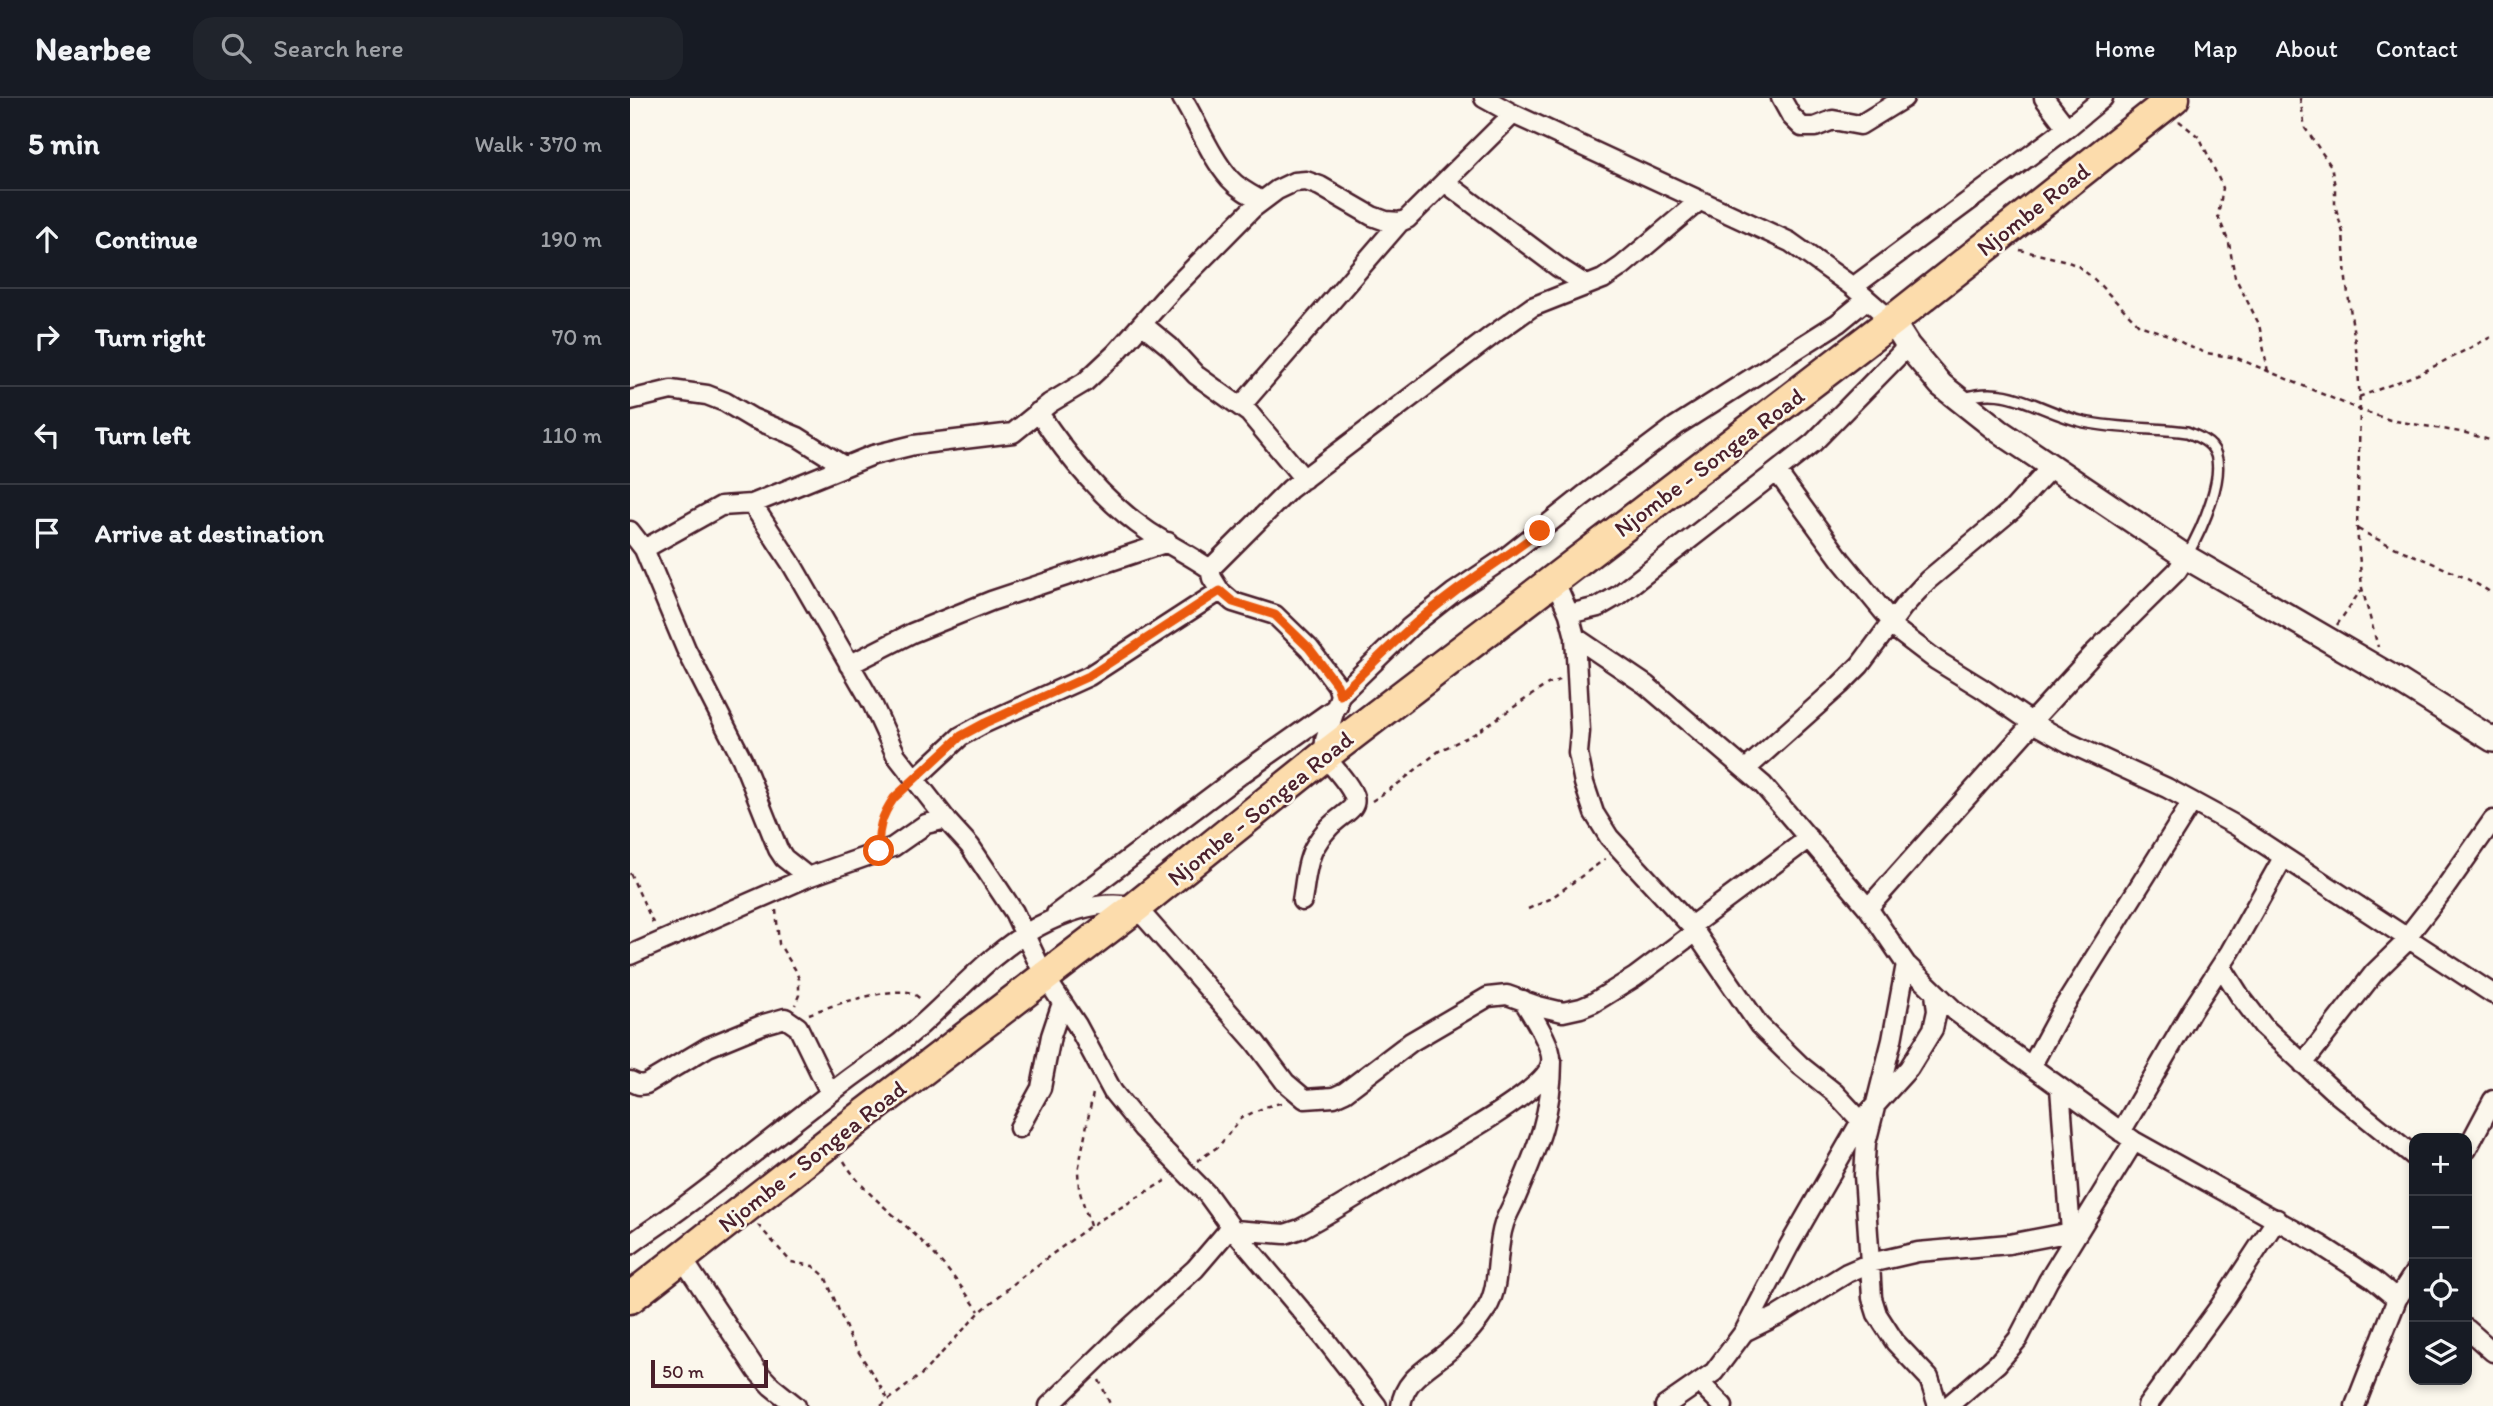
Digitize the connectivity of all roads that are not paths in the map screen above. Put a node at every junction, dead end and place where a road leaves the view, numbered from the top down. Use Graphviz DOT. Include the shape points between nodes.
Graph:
graph roads {
  1 [pos="1182,98"];
  2 [pos="1484,98"];
  3 [pos="1781,98"];
  4 [pos="1904,98"];
  5 [pos="2044,98"];
  6 [pos="2103,98"];
  7 [pos="2167,104"];
  8 [pos="1513,114"];
  9 [pos="2067,128"];
  10 [pos="1446,183"];
  11 [pos="1262,201"];
  12 [pos="1699,201"];
  13 [pos="1400,222"];
  14 [pos="1587,285"];
  15 [pos="1859,293"];
  16 [pos="1892,321"];
  17 [pos="1142,324"];
  18 [pos="1908,346"];
  19 [pos="630,400"];
  20 [pos="1959,400"];
  21 [pos="1241,406"];
  22 [pos="1038,412"];
  23 [pos="844,466"];
  24 [pos="2051,467"];
  25 [pos="1777,472"];
  26 [pos="1304,479"];
  27 [pos="751,504"];
  28 [pos="630,531"];
  29 [pos="1168,542"];
  30 [pos="644,549"];
  31 [pos="2186,557"];
  32 [pos="1210,569"];
  33 [pos="1554,579"];
  34 [pos="1220,591"];
  35 [pos="1569,614"];
  36 [pos="1891,623"];
  37 [pos="1575,637"];
  38 [pos="849,665"];
  39 [pos="1339,701"];
  40 [pos="2032,723"];
  41 [pos="2493,740"];
  42 [pos="1324,756"];
  43 [pos="1746,769"];
  44 [pos="915,779"];
  45 [pos="2192,802"];
  46 [pos="946,819"];
  47 [pos="2493,820"];
  48 [pos="1809,838"];
  49 [pos="2283,858"];
  50 [pos="808,877"];
  51 [pos="1302,901"];
  52 [pos="1136,907"];
  53 [pos="1868,908"];
  54 [pos="1048,923"];
  55 [pos="1693,929"];
  56 [pos="1103,931"];
  57 [pos="1025,936"];
  58 [pos="2408,939"];
  59 [pos="630,955"];
  60 [pos="1906,964"];
  61 [pos="2221,966"];
  62 [pos="1045,977"];
  63 [pos="1935,993"];
  64 [pos="2493,994"];
  65 [pos="1523,1000"];
  66 [pos="1062,1003"];
  67 [pos="1552,1059"];
  68 [pos="2303,1064"];
  69 [pos="2032,1065"];
  70 [pos="630,1081"];
  71 [pos="2060,1088"];
  72 [pos="830,1093"];
  73 [pos="2493,1100"];
  74 [pos="1874,1108"];
  75 [pos="1861,1121"];
  76 [pos="1019,1128"];
  77 [pos="2127,1137"];
  78 [pos="2472,1140"];
  79 [pos="2409,1152"];
  80 [pos="2277,1219"];
  81 [pos="1233,1229"];
  82 [pos="2074,1232"];
  83 [pos="630,1245"];
  84 [pos="682,1258"];
  85 [pos="1870,1263"];
  86 [pos="2409,1283"];
  87 [pos="630,1298"];
  88 [pos="2397,1299"];
  89 [pos="1744,1332"];
  90 [pos="2472,1333"];
  91 [pos="2493,1350"];
  92 [pos="1699,1382"];
  93 [pos="1372,1404"];
  94 [pos="796,1406"];
  95 [pos="1049,1406"];
  96 [pos="1401,1406"];
  97 [pos="1665,1406"];
  98 [pos="1723,1406"];
  99 [pos="1938,1406"];
  100 [pos="1948,1406"];
  101 [pos="2147,1406"];
  102 [pos="2355,1406"];
  1 -- 11 [label="street" via="1230,179"];
  2 -- 8 [label="street"];
  3 -- 4 [label="street" via="1797,124 1807,128 1833,120 1860,125"];
  5 -- 9 [label="street"];
  6 -- 9 [label="street"];
  7 -- 16 [label="highway, Njombe Road"];
  8 -- 10 [label="street"];
  8 -- 12 [label="street"];
  9 -- 15 [label="street"];
  10 -- 13 [label="street"];
  10 -- 14 [label="street"];
  11 -- 13 [label="street" via="1294,182 1306,181 1372,216"];
  11 -- 17 [label="street"];
  12 -- 14 [label="street" via="1622,266"];
  12 -- 15 [label="street" via="1790,242"];
  13 -- 21 [label="street"];
  14 -- 26 [label="street" via="1532,307"];
  15 -- 16 [label="street"];
  15 -- 39 [label="street" via="1838,323 1676,426 1453,593 1410,627"];
  16 -- 18 [label="street"];
  16 -- 33 [label="highway, Njombe - Songea Road"];
  17 -- 21 [label="street" via="1196,375"];
  17 -- 22 [label="street" via="1085,382"];
  18 -- 20 [label="street"];
  18 -- 25 [label="street" via="1829,428"];
  19 -- 23 [label="street" via="671,390 707,395 798,437"];
  20 -- 24 [label="street"];
  20 -- 31 [label="lane" via="2003,393 2084,422 2187,432 2202,438 2213,447 2217,472 2196,540"];
  21 -- 26 [label="street"];
  22 -- 23 [label="street" via="1013,433 914,445"];
  22 -- 29 [label="street" via="1096,487"];
  23 -- 27 [label="street"];
  24 -- 31 [label="street"];
  24 -- 36 [label="street" via="2013,509 1928,580"];
  25 -- 35 [label="street" via="1617,596 1598,607"];
  25 -- 36 [label="street"];
  26 -- 32 [label="street"];
  27 -- 30 [label="street" via="721,506"];
  27 -- 38 [label="street"];
  28 -- 30 [label="street"];
  29 -- 32 [label="street"];
  29 -- 38 [label="street" via="991,601"];
  30 -- 50 [label="street" via="685,649 742,759 778,849"];
  31 -- 40 [label="street"];
  31 -- 41 [label="street"];
  32 -- 34 [label="street"];
  33 -- 35 [label="street"];
  33 -- 42 [label="highway, Njombe - Songea Road"];
  34 -- 39 [label="street" via="1233,602 1275,615 1309,648 1337,685"];
  34 -- 44 [label="street" via="1089,676 961,736"];
  35 -- 37 [label="street"];
  36 -- 40 [label="street" via="1936,660"];
  36 -- 43 [label="street" via="1860,666"];
  37 -- 43 [label="street" via="1646,685"];
  37 -- 55 [label="street" via="1578,754 1594,813 1618,847"];
  38 -- 44 [label="street" via="896,755"];
  39 -- 42 [label="street"];
  39 -- 54 [label="street"];
  40 -- 45 [label="street"];
  40 -- 53 [label="street"];
  42 -- 51 [label="street" via="1356,802 1314,849"];
  42 -- 52 [label="highway, Njombe - Songea Road"];
  43 -- 48 [label="street"];
  44 -- 46 [label="street"];
  45 -- 49 [label="street"];
  45 -- 69 [label="street"];
  46 -- 50 [label="street" via="926,824 892,847"];
  46 -- 57 [label="street" via="970,846"];
  47 -- 58 [label="street"];
  48 -- 53 [label="street"];
  48 -- 55 [label="street"];
  49 -- 58 [label="street"];
  49 -- 61 [label="street"];
  50 -- 59 [label="street"];
  52 -- 54 [label="street" via="1101,905"];
  52 -- 56 [label="highway, Njombe - Songea Road"];
  52 -- 65 [label="street" via="1285,1082 1305,1099 1345,1092 1411,1042 1488,997 1507,995"];
  53 -- 60 [label="street"];
  54 -- 56 [label="street"];
  54 -- 57 [label="street"];
  55 -- 65 [label="street" via="1635,977 1593,1003 1563,1012"];
  55 -- 75 [label="street" via="1759,1025"];
  56 -- 62 [label="highway, Njombe - Songea Road"];
  57 -- 62 [label="street"];
  57 -- 72 [label="street" via="967,980 898,1044"];
  58 -- 64 [label="street"];
  58 -- 68 [label="street" via="2374,973"];
  60 -- 63 [label="street"];
  60 -- 74 [label="street"];
  61 -- 68 [label="street" via="2263,1026"];
  61 -- 77 [label="street" via="2192,1010"];
  62 -- 66 [label="street"];
  62 -- 84 [label="highway, Njombe - Songea Road"];
  63 -- 69 [label="street"];
  63 -- 74 [label="street" via="1933,1029 1909,1068"];
  65 -- 67 [label="street"];
  66 -- 76 [label="street" via="1041,1088"];
  66 -- 81 [label="street" via="1126,1110 1207,1194"];
  67 -- 81 [label="street" via="1544,1077 1479,1125 1311,1223 1285,1234"];
  67 -- 96 [label="street" via="1546,1119 1497,1247 1493,1298 1461,1339 1408,1385"];
  68 -- 79 [label="street"];
  69 -- 71 [label="street"];
  70 -- 72 [label="street" via="646,1084 708,1047 785,1018 794,1020"];
  71 -- 77 [label="street"];
  71 -- 82 [label="street"];
  72 -- 83 [label="street"];
  73 -- 78 [label="street"];
  74 -- 75 [label="street"];
  74 -- 85 [label="street" via="1864,1175"];
  75 -- 89 [label="street"];
  77 -- 80 [label="street"];
  77 -- 82 [label="street"];
  80 -- 88 [label="street"];
  80 -- 101 [label="street"];
  81 -- 93 [label="street" via="1322,1335"];
  81 -- 95 [label="street"];
  82 -- 85 [label="street" via="2009,1244 1918,1252"];
  82 -- 100 [label="street" via="2013,1346"];
  84 -- 87 [label="highway, Njombe - Songea Road"];
  84 -- 94 [label="street" via="757,1371"];
  85 -- 89 [label="street"];
  85 -- 99 [label="street" via="1877,1314 1895,1342 1929,1378"];
  86 -- 88 [label="street"];
  88 -- 102 [label="street"];
  89 -- 92 [label="street" via="1714,1372"];
  90 -- 91 [label="street"];
  92 -- 97 [label="street"];
  92 -- 98 [label="street"];
}
